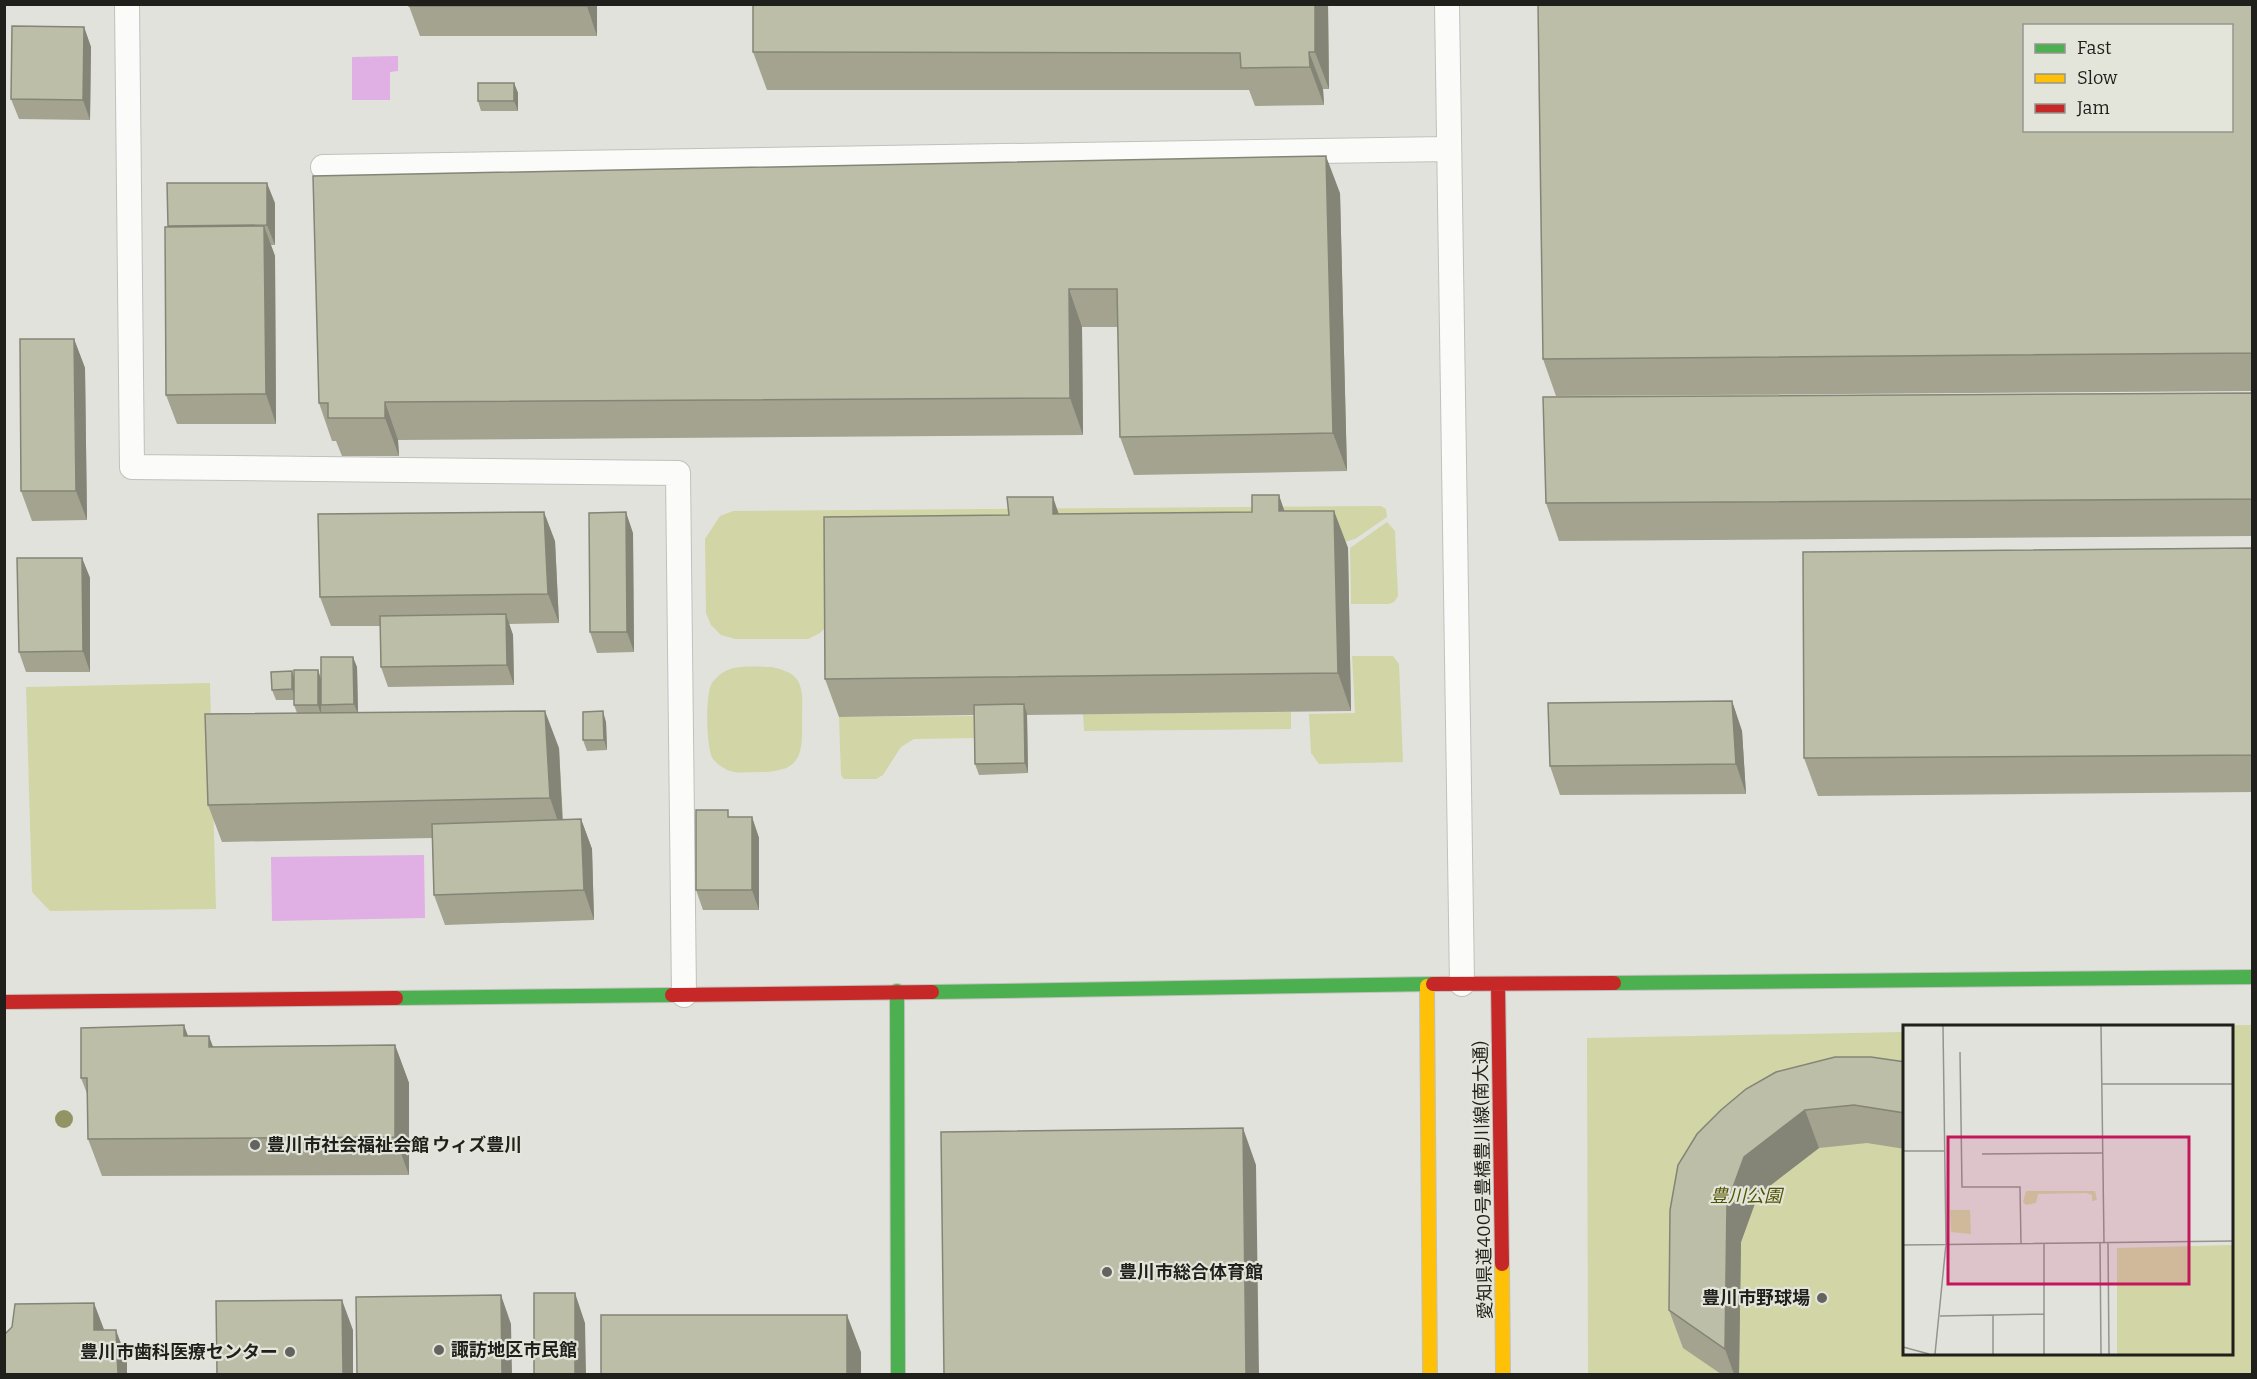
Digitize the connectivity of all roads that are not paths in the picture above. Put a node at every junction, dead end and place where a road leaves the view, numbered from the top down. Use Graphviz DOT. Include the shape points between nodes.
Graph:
graph roads {
  1 [pos="127,4"];
  2 [pos="1446,4"];
  3 [pos="1447,149"];
  4 [pos="323,166"];
  5 [pos="2253,976"];
  6 [pos="1462,984"];
  7 [pos="1498,984"];
  8 [pos="1427,986"];
  9 [pos="897,991"];
  10 [pos="684,994"];
  11 [pos="4,1002"];
  12 [pos="898,1374"];
  13 [pos="1430,1374"];
  14 [pos="1503,1374"];
  1 -- 10 [label="lane" via="132,467 678,473"];
  2 -- 3 [label="lane"];
  3 -- 4 [label="lane"];
  3 -- 6 [label="lane"];
  5 -- 7 [label="street"];
  6 -- 7 [label="street"];
  6 -- 8 [label="street"];
  7 -- 14 [label="street, 愛知県道400号豊橋豊川線(南大通)"];
  8 -- 9 [label="street"];
  8 -- 13 [label="street"];
  9 -- 10 [label="street"];
  9 -- 12 [label="street"];
  10 -- 11 [label="street"];
}
